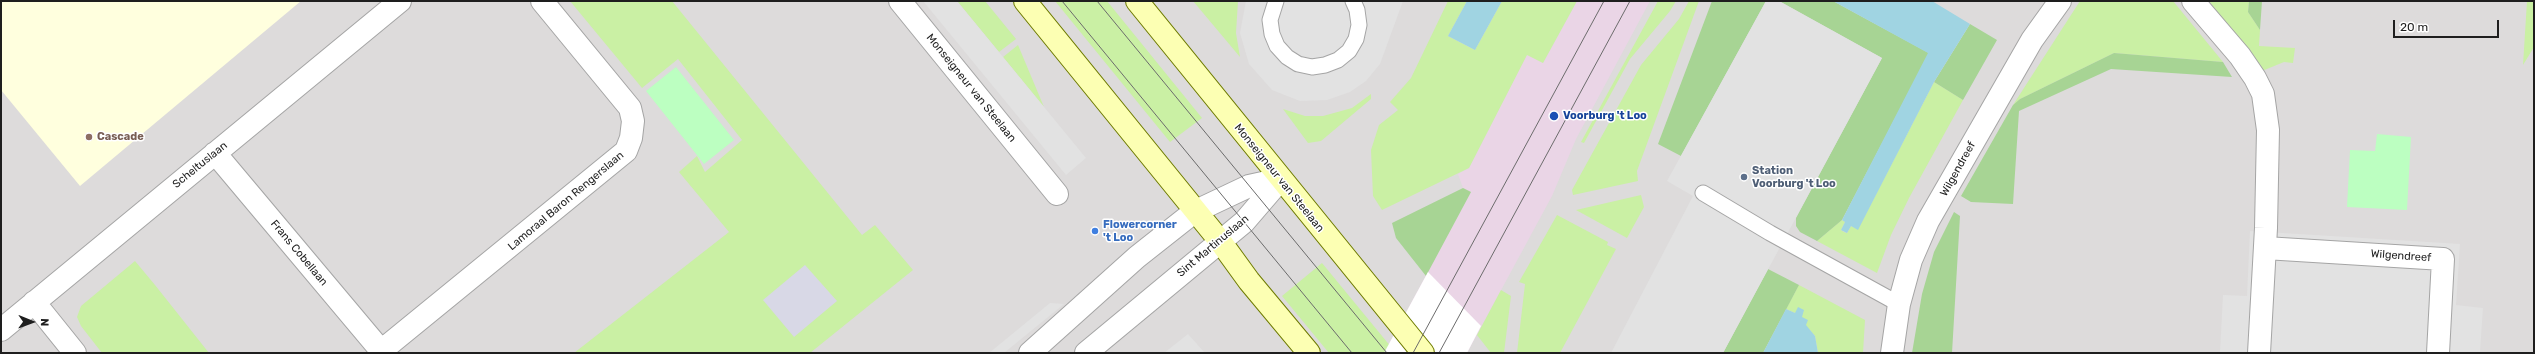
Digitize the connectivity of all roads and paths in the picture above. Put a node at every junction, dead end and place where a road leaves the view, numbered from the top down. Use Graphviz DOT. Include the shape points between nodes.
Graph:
graph roads {
  1 [pos="400,1"];
  2 [pos="542,1"];
  3 [pos="900,1"];
  4 [pos="1025,1"];
  5 [pos="1137,1"];
  6 [pos="1276,1"];
  7 [pos="1353,1"];
  8 [pos="2060,1"];
  9 [pos="2193,1"];
  10 [pos="215,153"];
  11 [pos="1281,179"];
  12 [pos="1703,193"];
  13 [pos="1057,194"];
  14 [pos="1194,212"];
  15 [pos="1220,242"];
  16 [pos="2265,248"];
  17 [pos="34,302"];
  18 [pos="1899,304"];
  19 [pos="1,330"];
  20 [pos="382,352"];
  21 [pos="75,353"];
  22 [pos="1030,353"];
  23 [pos="1086,353"];
  24 [pos="1309,353"];
  25 [pos="1423,353"];
  26 [pos="1892,353"];
  27 [pos="2259,353"];
  28 [pos="2438,353"];
  1 -- 10 [label="street, Scheltuslaan"];
  2 -- 20 [label="street, Lamoraal Baron Rengerslaan" via="630,108 633,121 626,151"];
  3 -- 13 [label="street, Monseigneur van Steelaan"];
  4 -- 14 [label="main road"];
  5 -- 11 [label="main road, Monseigneur van Steelaan"];
  6 -- 7 [label="lane" via="1270,20 1277,46 1286,57 1298,64 1312,67 1338,60 1352,45 1358,25 1357,10"];
  8 -- 18 [label="street, Wilgendreef" via="2032,40 1928,221 1911,260"];
  9 -- 16 [label="street" via="2240,56 2263,94 2268,130"];
  10 -- 17 [label="street, Scheltuslaan"];
  10 -- 20 [label="street, Frans Cobellaan"];
  11 -- 14 [label="street" via="1249,186"];
  11 -- 15 [label="street, Sint Martinuslaan" via="1244,222"];
  11 -- 25 [label="main road, Monseigneur van Steelaan"];
  12 -- 18 [label="lane"];
  14 -- 15 [label="main road"];
  14 -- 22 [label="street" via="1137,257"];
  15 -- 23 [label="street, Sint Martinuslaan"];
  15 -- 24 [label="main road"];
  16 -- 27 [label="street"];
  16 -- 28 [label="street, Wilgendreef" via="2443,259"];
  17 -- 19 [label="street, Scheltuslaan"];
  17 -- 21 [label="street"];
  18 -- 26 [label="street, Wilgendreef"];
}
